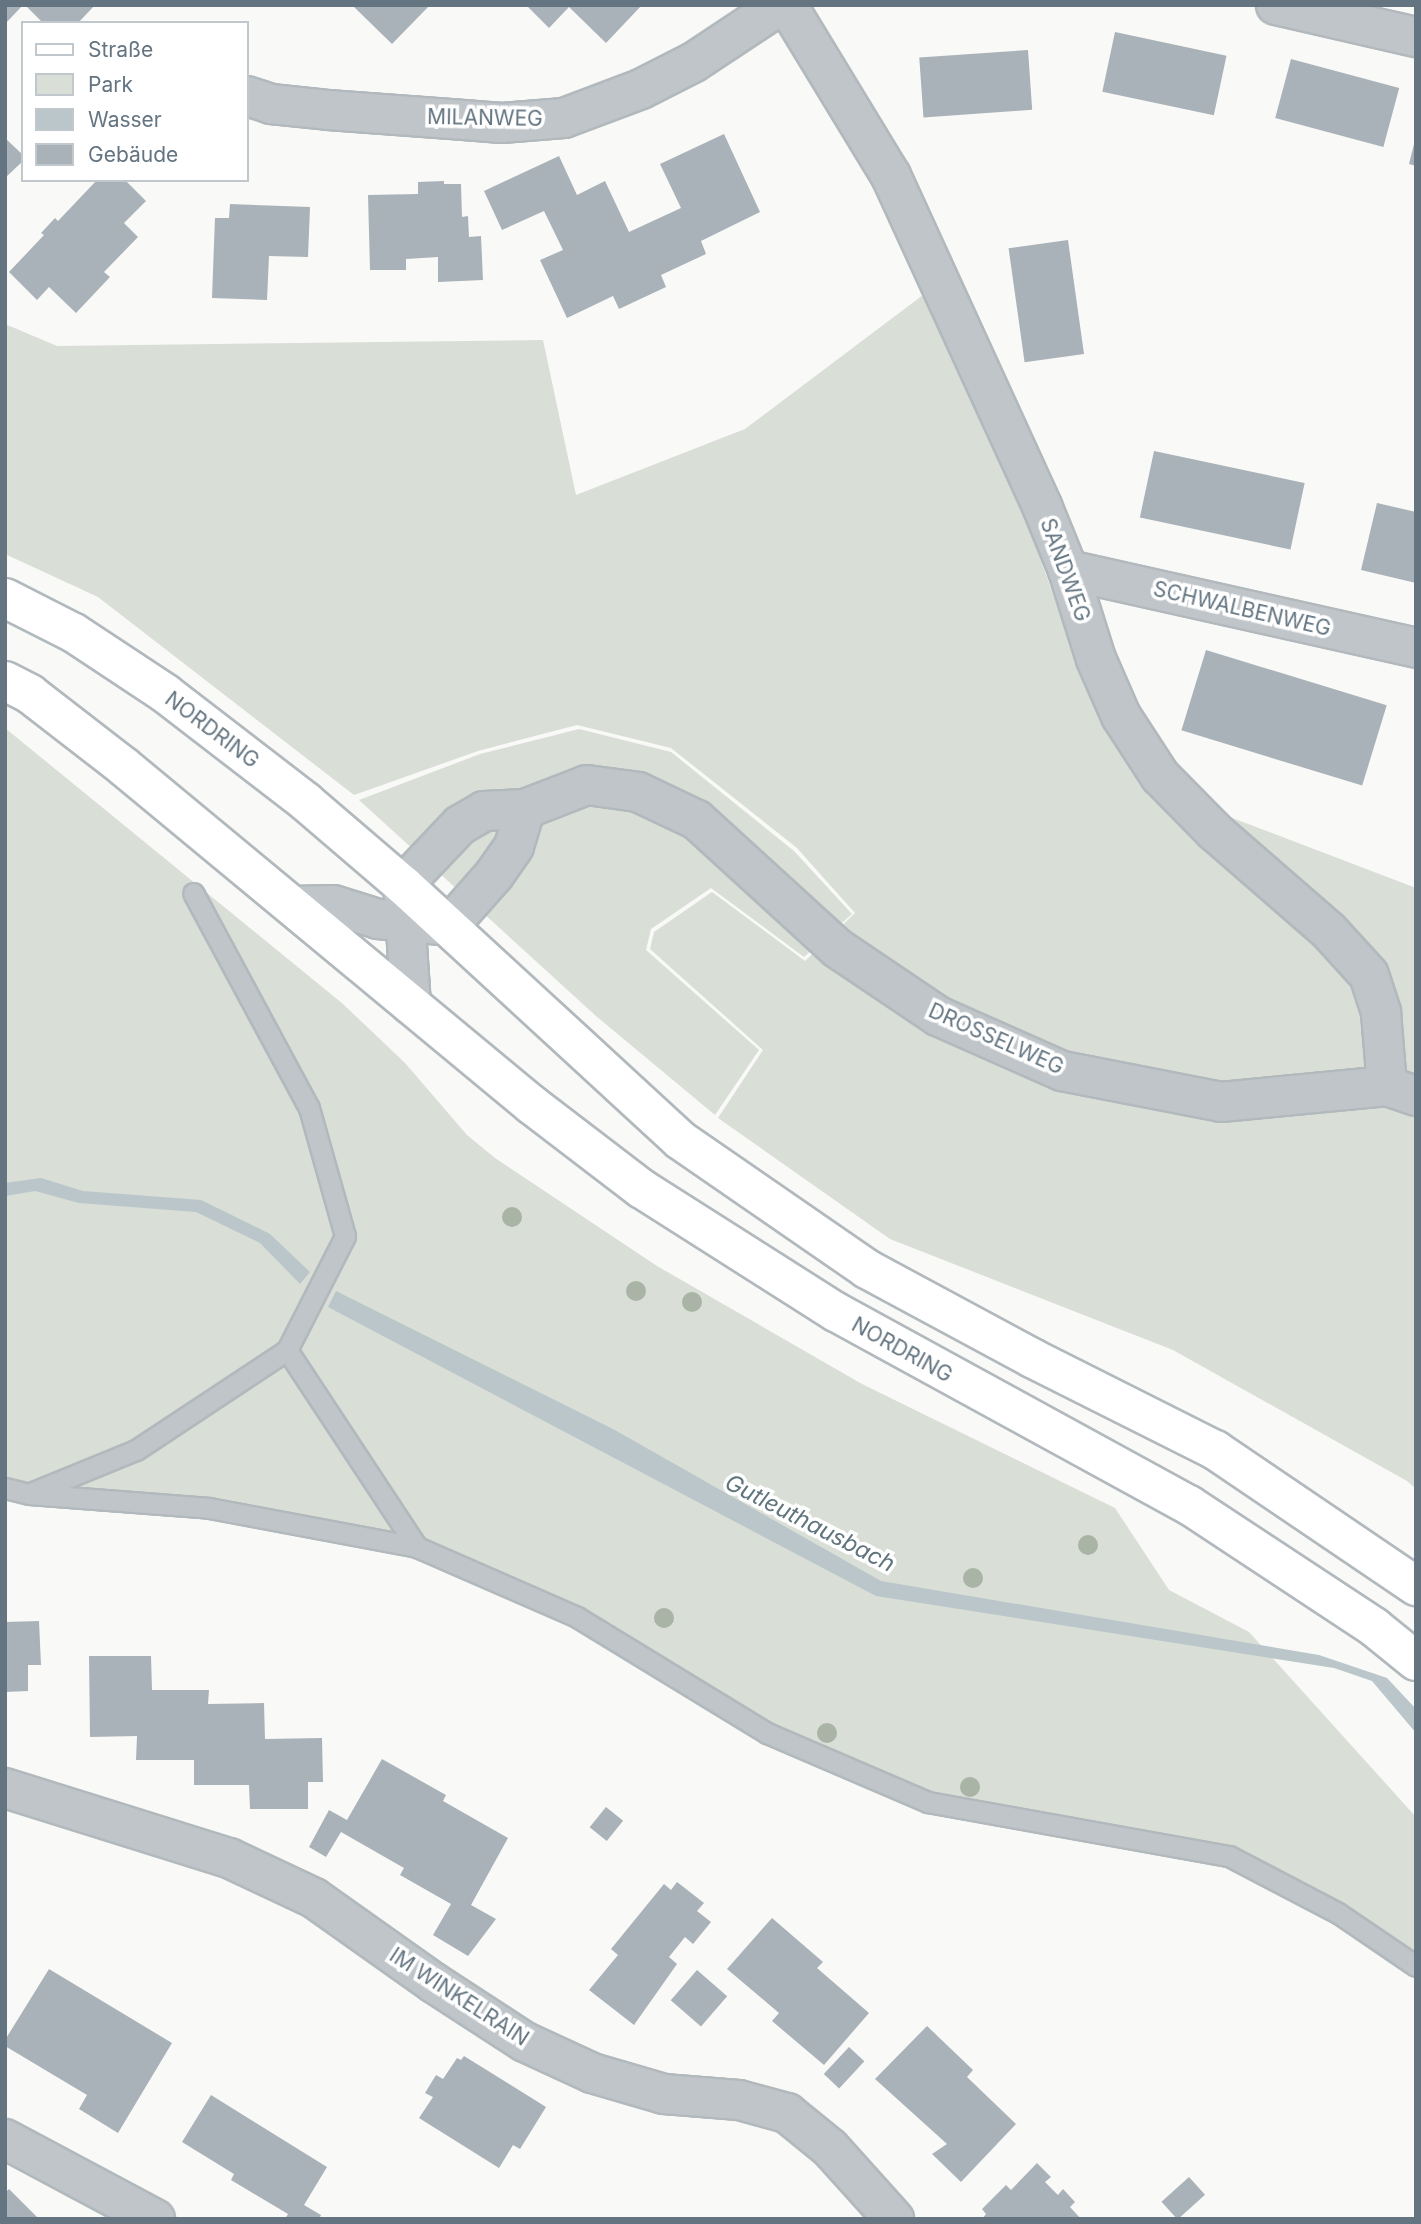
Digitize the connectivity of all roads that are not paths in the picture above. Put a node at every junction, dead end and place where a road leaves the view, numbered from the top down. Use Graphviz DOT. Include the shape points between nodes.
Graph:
graph roads {
  1 [pos="780,5"];
  2 [pos="787,5"];
  3 [pos="1276,5"];
  4 [pos="1416,37"];
  5 [pos="248,96"];
  6 [pos="1068,570"];
  7 [pos="5,598"];
  8 [pos="1416,648"];
  9 [pos="5,681"];
  10 [pos="525,809"];
  11 [pos="404,885"];
  12 [pos="192,893"];
  13 [pos="293,906"];
  14 [pos="404,923"];
  15 [pos="449,926"];
  16 [pos="411,1005"];
  17 [pos="1401,1091"];
  18 [pos="287,1350"];
  19 [pos="5,1488"];
  20 [pos="29,1494"];
  21 [pos="417,1546"];
  22 [pos="1416,1586"];
  23 [pos="1416,1661"];
  24 [pos="5,1788"];
  25 [pos="1416,1966"];
  26 [pos="5,2139"];
  27 [pos="155,2219"];
  28 [pos="894,2219"];
  1 -- 5 [label="street, MILANWEG" via="694,62 564,118 502,123 451,120 271,104"];
  2 -- 6 [label="street, SANDWEG" via="891,176"];
  3 -- 4 [label="street"];
  6 -- 8 [label="street, SCHWALBENWEG"];
  6 -- 17 [label="street, SANDWEG" via="1096,659 1121,716 1160,776 1214,831 1329,931 1369,975"];
  7 -- 11 [label="street, NORDRING" via="74,633 166,694"];
  9 -- 13 [label="street, NORDRING" via="30,694 123,766"];
  10 -- 11 [label="street, DROSSELWEG" via="484,811 460,825"];
  10 -- 15 [label="street" via="514,846"];
  10 -- 17 [label="street, DROSSELWEG" via="587,785 638,792 697,820 837,948 939,1016 1062,1071 1222,1102"];
  11 -- 14 [label="street"];
  11 -- 15 [label="street, NORDRING"];
  12 -- 18 [label="lane" via="309,1108 345,1236"];
  13 -- 14 [label="street" via="333,905"];
  13 -- 16 [label="street, NORDRING"];
  14 -- 15 [label="street"];
  14 -- 16 [label="street"];
  15 -- 22 [label="street, NORDRING" via="680,1140 867,1269 1215,1450"];
  16 -- 23 [label="street, NORDRING" via="642,1189 836,1312 1189,1505 1374,1627"];
  18 -- 20 [label="lane" via="136,1450"];
  18 -- 21 [label="lane"];
  19 -- 20 [label="lane"];
  20 -- 21 [label="lane" via="209,1508"];
  21 -- 25 [label="lane" via="577,1618 767,1733 928,1802 1228,1856 1338,1913"];
  24 -- 28 [label="street, IM WINKELRAIN" via="229,1858 314,1898 525,2042 592,2073 664,2094 739,2100 787,2113 830,2148"];
  26 -- 27 [label="street"];
}
